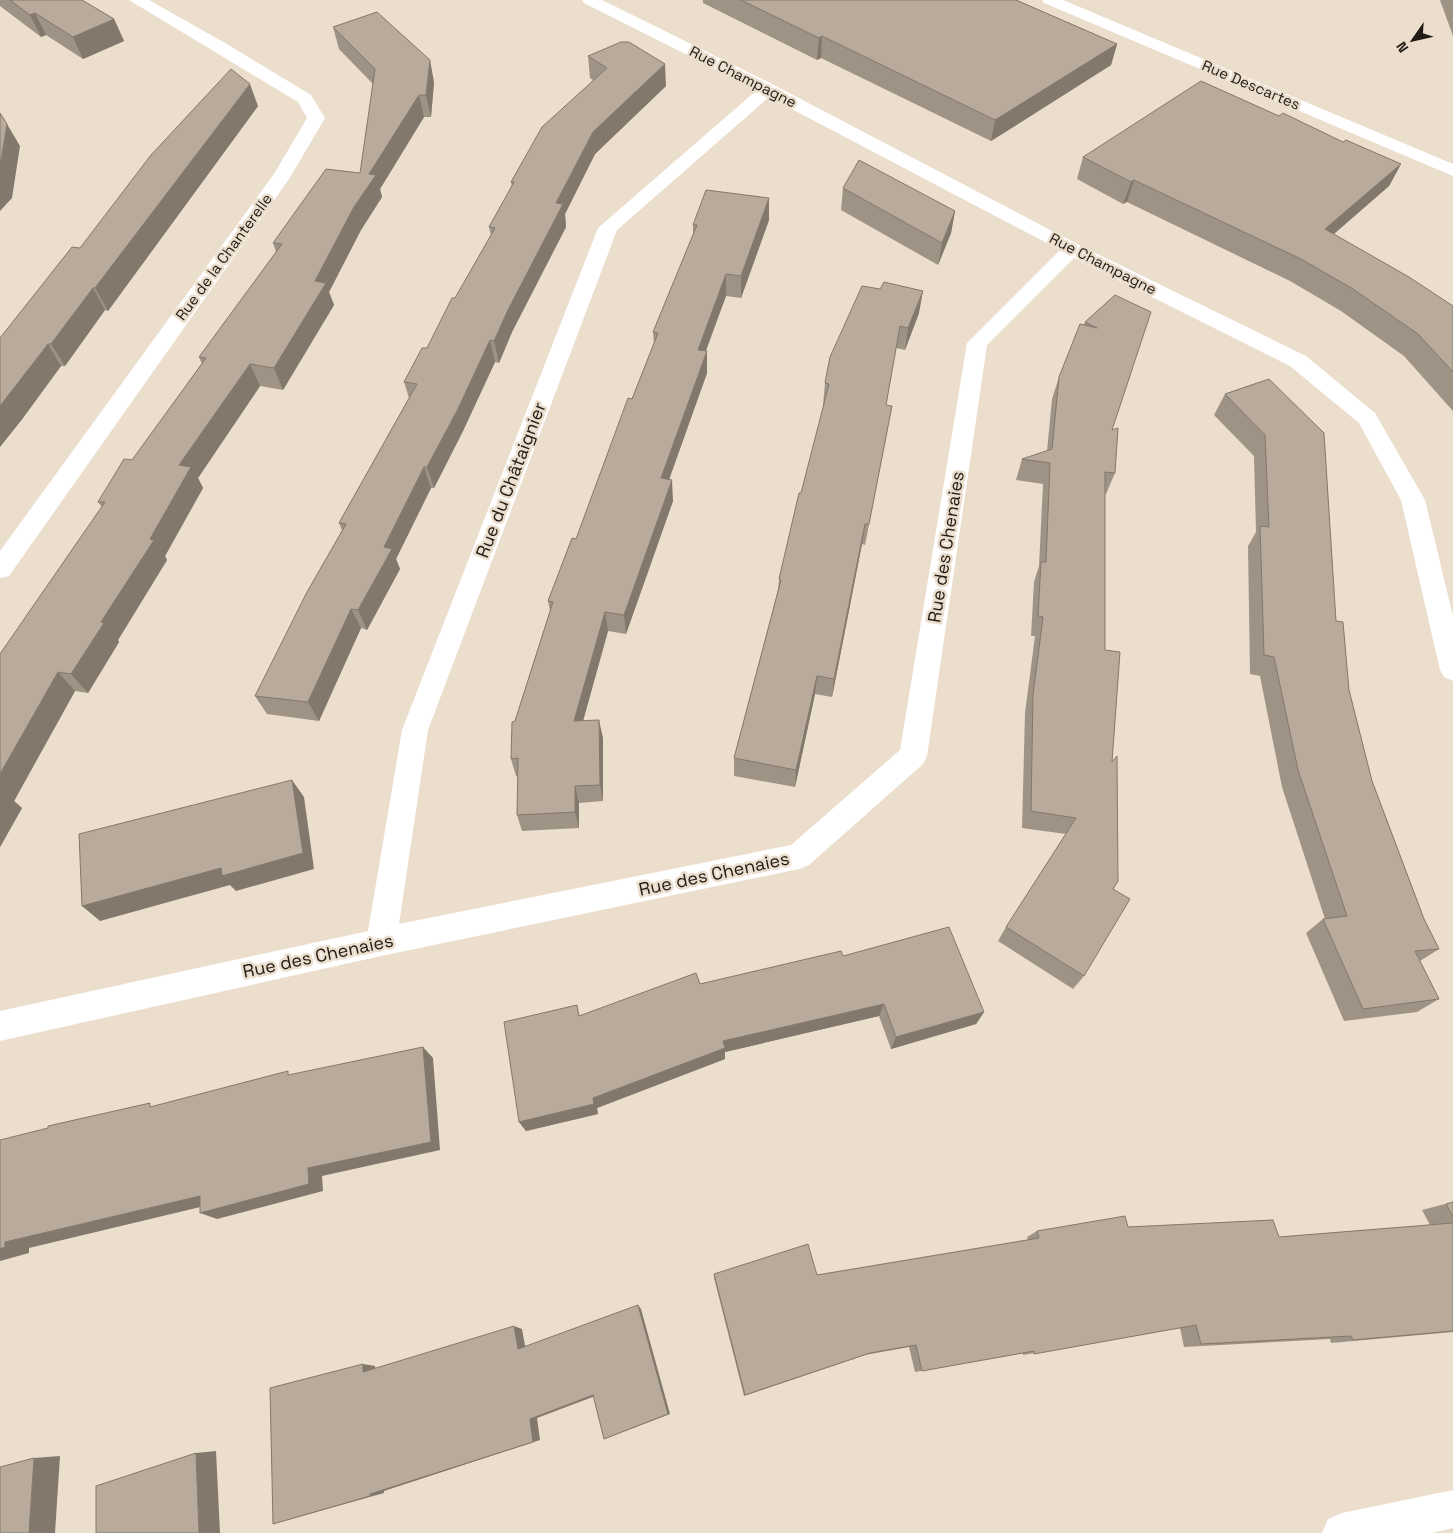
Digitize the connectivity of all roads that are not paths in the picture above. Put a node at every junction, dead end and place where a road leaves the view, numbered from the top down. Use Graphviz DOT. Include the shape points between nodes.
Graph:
graph roads {
  1 [pos="136,0"];
  2 [pos="1050,0"];
  3 [pos="600,2"];
  4 [pos="768,89"];
  5 [pos="1453,171"];
  6 [pos="1072,249"];
  7 [pos="0,569"];
  8 [pos="1453,670"];
  9 [pos="381,942"];
  10 [pos="0,1026"];
  11 [pos="1453,1509"];
  12 [pos="1342,1533"];
  1 -- 7 [label="street, Rue de la Chanterelle" via="305,98 316,118 283,175"];
  2 -- 5 [label="street, Rue Descartes"];
  3 -- 4 [label="street, Rue Champagne"];
  4 -- 6 [label="street, Rue Champagne"];
  4 -- 9 [label="street, Rue du Châtaignier" via="608,228 415,730"];
  6 -- 8 [label="street, Rue Champagne" via="1298,361 1367,418 1413,500"];
  6 -- 9 [label="street, Rue des Chenaies" via="978,344 913,756 799,856"];
  9 -- 10 [label="street, Rue des Chenaies"];
  11 -- 12 [label="street"];
}
